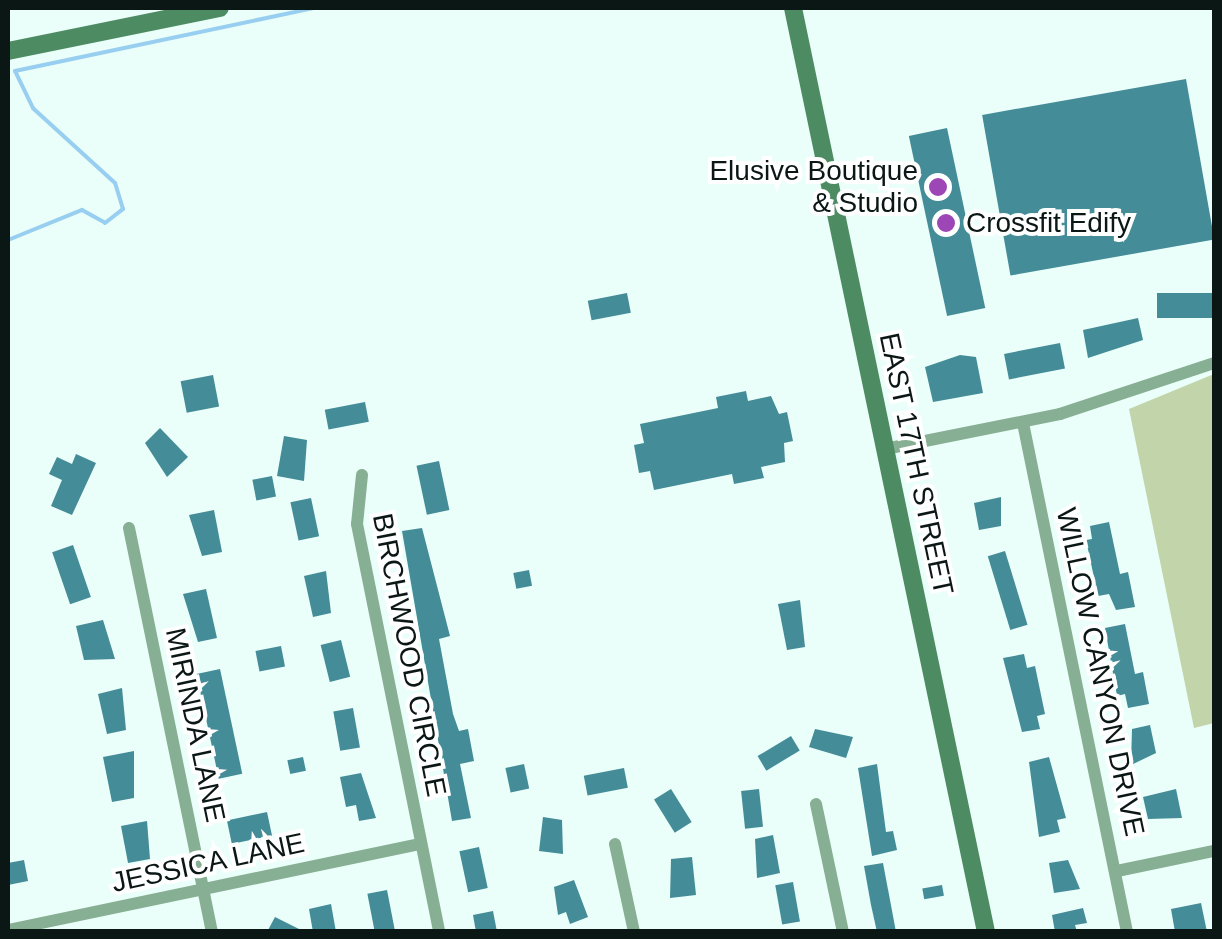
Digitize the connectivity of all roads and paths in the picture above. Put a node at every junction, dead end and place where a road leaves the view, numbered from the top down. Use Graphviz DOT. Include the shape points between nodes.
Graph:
graph roads {
  1 [pos="220,8"];
  2 [pos="793,8"];
  3 [pos="8,51"];
  4 [pos="1214,364"];
  5 [pos="1022,423"];
  6 [pos="885,449"];
  7 [pos="362,476"];
  8 [pos="130,528"];
  9 [pos="816,804"];
  10 [pos="420,844"];
  11 [pos="616,844"];
  12 [pos="1214,851"];
  13 [pos="1116,871"];
  14 [pos="205,891"];
  15 [pos="8,930"];
  16 [pos="212,932"];
  17 [pos="439,932"];
  18 [pos="634,932"];
  19 [pos="842,932"];
  20 [pos="986,932"];
  21 [pos="1127,932"];
  1 -- 3 [label="main road"];
  2 -- 6 [label="main road, EAST 17TH STREET"];
  4 -- 5 [label="street"];
  5 -- 6 [label="street"];
  5 -- 13 [label="street, WILLOW CANYON DRIVE"];
  6 -- 20 [label="main road, EAST 17TH STREET"];
  7 -- 10 [label="street, BIRCHWOOD CIRCLE" via="357,524"];
  8 -- 14 [label="street, MIRINDA LANE"];
  9 -- 19 [label="street"];
  10 -- 14 [label="street, JESSICA LANE"];
  10 -- 17 [label="street, BIRCHWOOD CIRCLE"];
  11 -- 18 [label="street"];
  12 -- 13 [label="street"];
  13 -- 21 [label="street, WILLOW CANYON DRIVE"];
  14 -- 15 [label="street, JESSICA LANE"];
  14 -- 16 [label="street, MIRINDA LANE"];
}
